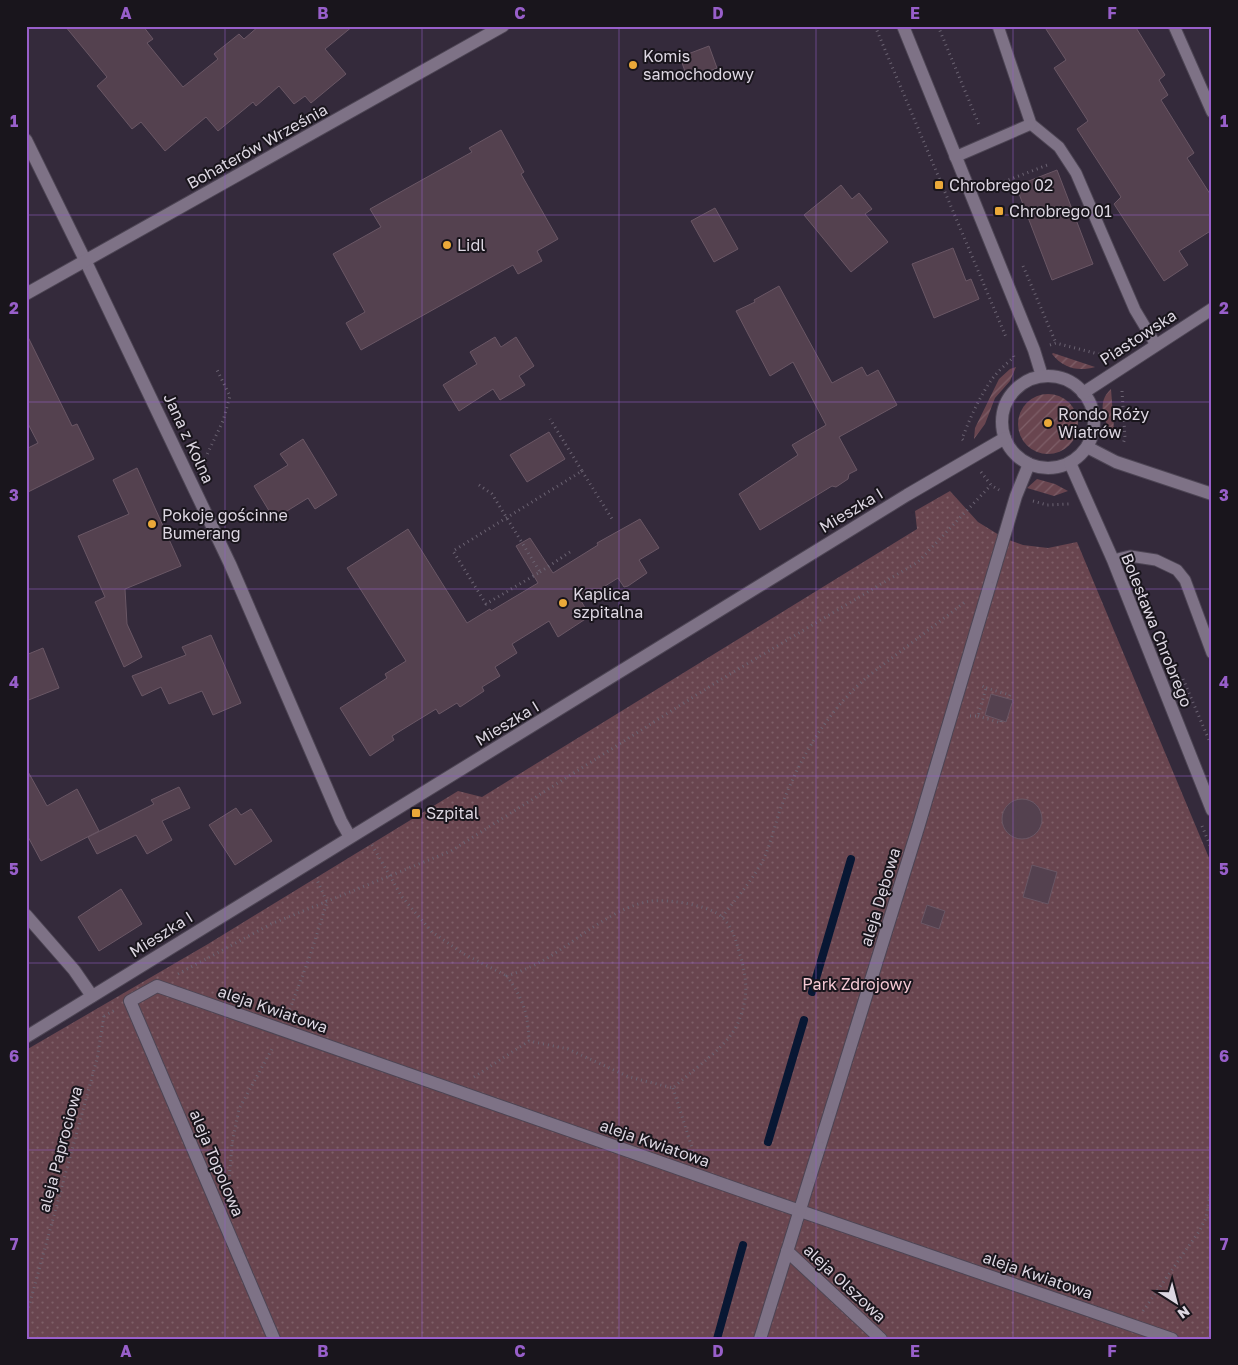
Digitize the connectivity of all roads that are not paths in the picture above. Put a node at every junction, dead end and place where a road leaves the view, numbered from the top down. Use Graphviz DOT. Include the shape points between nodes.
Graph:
graph roads {
  1 [pos="503,26"];
  2 [pos="903,26"];
  3 [pos="998,26"];
  4 [pos="1174,26"];
  5 [pos="1212,112"];
  6 [pos="1031,124"];
  7 [pos="26,140"];
  8 [pos="955,157"];
  9 [pos="85,260"];
  10 [pos="26,294"];
  11 [pos="1212,309"];
  12 [pos="1156,345"];
  13 [pos="1042,376"];
  14 [pos="1083,393"];
  15 [pos="1005,438"];
  16 [pos="1087,447"];
  17 [pos="1070,462"];
  18 [pos="1029,464"];
  19 [pos="1212,494"];
  20 [pos="1113,560"];
  21 [pos="1212,653"];
  22 [pos="1212,810"];
  23 [pos="350,837"];
  24 [pos="26,915"];
  25 [pos="157,986"];
  26 [pos="92,996"];
  27 [pos="26,1037"];
  28 [pos="800,1210"];
  29 [pos="787,1251"];
  30 [pos="274,1339"];
  31 [pos="760,1339"];
  32 [pos="881,1339"];
  33 [pos="1172,1339"];
  1 -- 9 [label="street, Bohaterów Września"];
  2 -- 8 [label="street"];
  3 -- 6 [label="lane"];
  4 -- 5 [label="lane"];
  6 -- 8 [label="lane"];
  6 -- 12 [label="lane" via="1059,147 1076,172 1135,310"];
  7 -- 9 [label="street, Jana z Kolna"];
  8 -- 13 [label="street"];
  9 -- 10 [label="street, Bohaterów Września"];
  9 -- 23 [label="street, Jana z Kolna" via="230,564"];
  11 -- 12 [label="street, Piastowska"];
  12 -- 14 [label="street, Piastowska"];
  13 -- 14 [label="street" via="1064,379"];
  13 -- 15 [label="street" via="1023,384 1011,395 1003,413"];
  14 -- 16 [label="street" via="1093,413 1094,427"];
  15 -- 18 [label="street" via="1016,455"];
  15 -- 23 [label="street, Mieszka I"];
  16 -- 17 [label="street"];
  16 -- 19 [label="street" via="1116,462"];
  17 -- 18 [label="street" via="1053,468"];
  17 -- 20 [label="street, Bolesława Chrobrego"];
  18 -- 28 [label="street, aleja Dębowa" via="1016,496"];
  20 -- 21 [label="lane" via="1130,556 1156,560 1177,570 1185,580"];
  20 -- 22 [label="street, Bolesława Chrobrego"];
  23 -- 26 [label="street, Mieszka I"];
  24 -- 26 [label="street"];
  25 -- 28 [label="street, aleja Kwiatowa"];
  25 -- 30 [label="street, aleja Topolowa" via="130,1001"];
  26 -- 27 [label="street, Mieszka I"];
  28 -- 29 [label="street, aleja Dębowa"];
  28 -- 33 [label="street, aleja Kwiatowa"];
  29 -- 31 [label="street, aleja Dębowa"];
  29 -- 32 [label="street, aleja Olszowa"];
}
